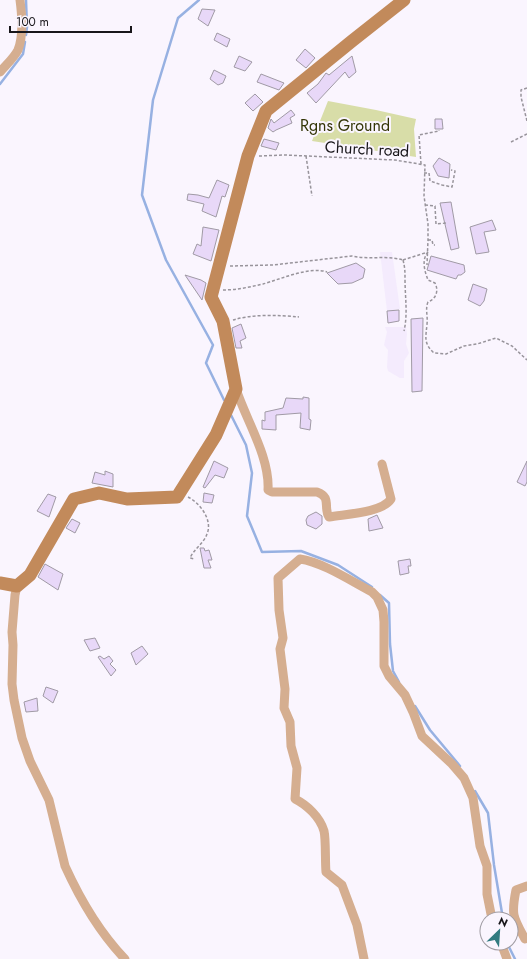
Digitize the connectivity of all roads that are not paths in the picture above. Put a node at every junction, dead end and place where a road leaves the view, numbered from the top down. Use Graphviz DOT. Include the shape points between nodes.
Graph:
graph roads {
  1 [pos="20,0"];
  2 [pos="404,0"];
  3 [pos="0,72"];
  4 [pos="236,389"];
  5 [pos="382,464"];
  6 [pos="0,583"];
  7 [pos="17,586"];
  8 [pos="527,886"];
  9 [pos="490,911"];
  10 [pos="526,939"];
  11 [pos="125,959"];
  12 [pos="364,959"];
  1 -- 3 [label="street" via="22,16 18,50"];
  2 -- 4 [label="street" via="266,111 247,157 211,297 224,324"];
  4 -- 5 [label="street" via="258,442 268,490 321,494 325,497 327,514 330,517 378,509 390,499"];
  4 -- 7 [label="street" via="216,435 177,496 127,499 100,493 74,499 30,575"];
  6 -- 7 [label="street"];
  7 -- 11 [label="street" via="12,632 12,684 22,738 49,800 67,870 94,919"];
  8 -- 10 [label="street" via="516,890 513,904 514,918"];
  9 -- 12 [label="street" via="487,894 487,866 480,846 473,798 464,778 422,736 405,695 384,666 383,610 377,597 310,560 300,559 278,578 283,638 280,649 285,689 284,708 290,722 291,746 296,768 295,799 306,804 324,831 326,872 342,885 357,925"];
}
